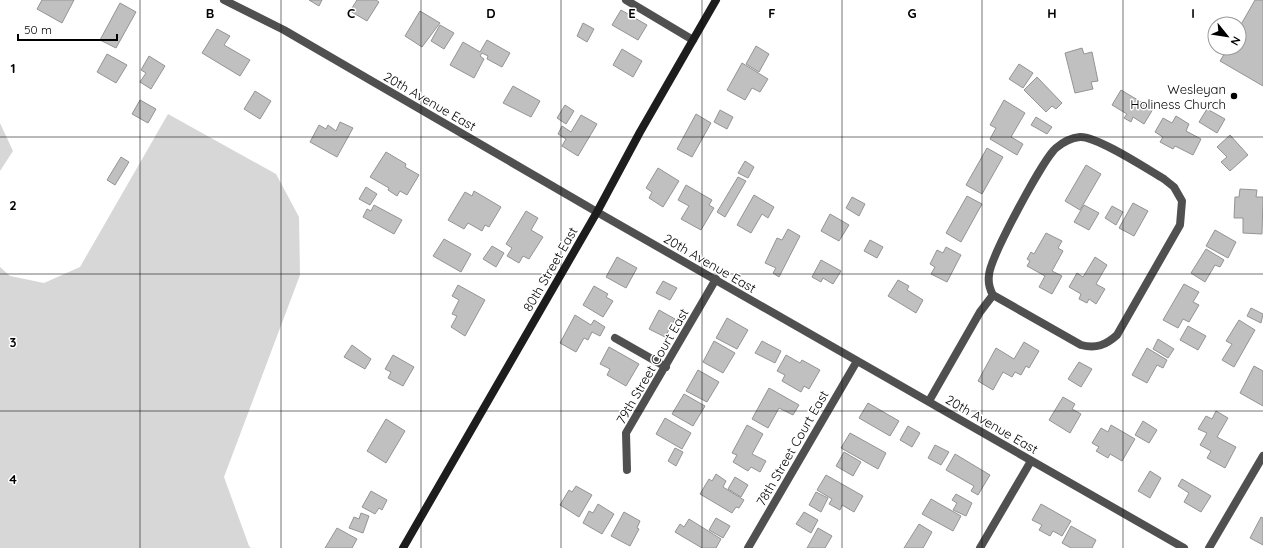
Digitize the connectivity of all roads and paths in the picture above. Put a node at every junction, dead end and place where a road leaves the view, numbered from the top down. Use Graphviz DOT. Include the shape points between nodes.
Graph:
graph roads {
  1 [pos="224,0"];
  2 [pos="626,0"];
  3 [pos="716,0"];
  4 [pos="693,40"];
  5 [pos="597,212"];
  6 [pos="716,279"];
  7 [pos="993,295"];
  8 [pos="615,338"];
  9 [pos="857,361"];
  10 [pos="666,367"];
  11 [pos="929,401"];
  12 [pos="1263,456"];
  13 [pos="1031,461"];
  14 [pos="627,470"];
  15 [pos="403,548"];
  16 [pos="748,548"];
  17 [pos="980,548"];
  18 [pos="1184,548"];
  19 [pos="1209,548"];
  1 -- 5 [label="street, 20th Avenue East" via="284,30"];
  2 -- 4 [label="street"];
  3 -- 4 [label="street, 80th Street East"];
  4 -- 5 [label="street, 80th Street East"];
  5 -- 6 [label="street, 20th Avenue East"];
  5 -- 15 [label="street, 80th Street East"];
  6 -- 9 [label="street, 20th Avenue East"];
  6 -- 10 [label="street, 79th Street Court East"];
  7 -- 7 [label="street" via="989,288 989,274 996,252 1050,154 1069,140 1079,137 1096,140 1164,179 1179,194 1182,201 1180,225 1116,335 1109,342 1097,347 1081,345"];
  7 -- 11 [label="street" via="980,312"];
  8 -- 10 [label="street"];
  9 -- 11 [label="street, 20th Avenue East"];
  9 -- 16 [label="street, 78th Street Court East"];
  10 -- 14 [label="street, 79th Street Court East" via="626,433"];
  11 -- 13 [label="street, 20th Avenue East"];
  12 -- 19 [label="street"];
  13 -- 17 [label="street"];
  13 -- 18 [label="street, 20th Avenue East"];
}
